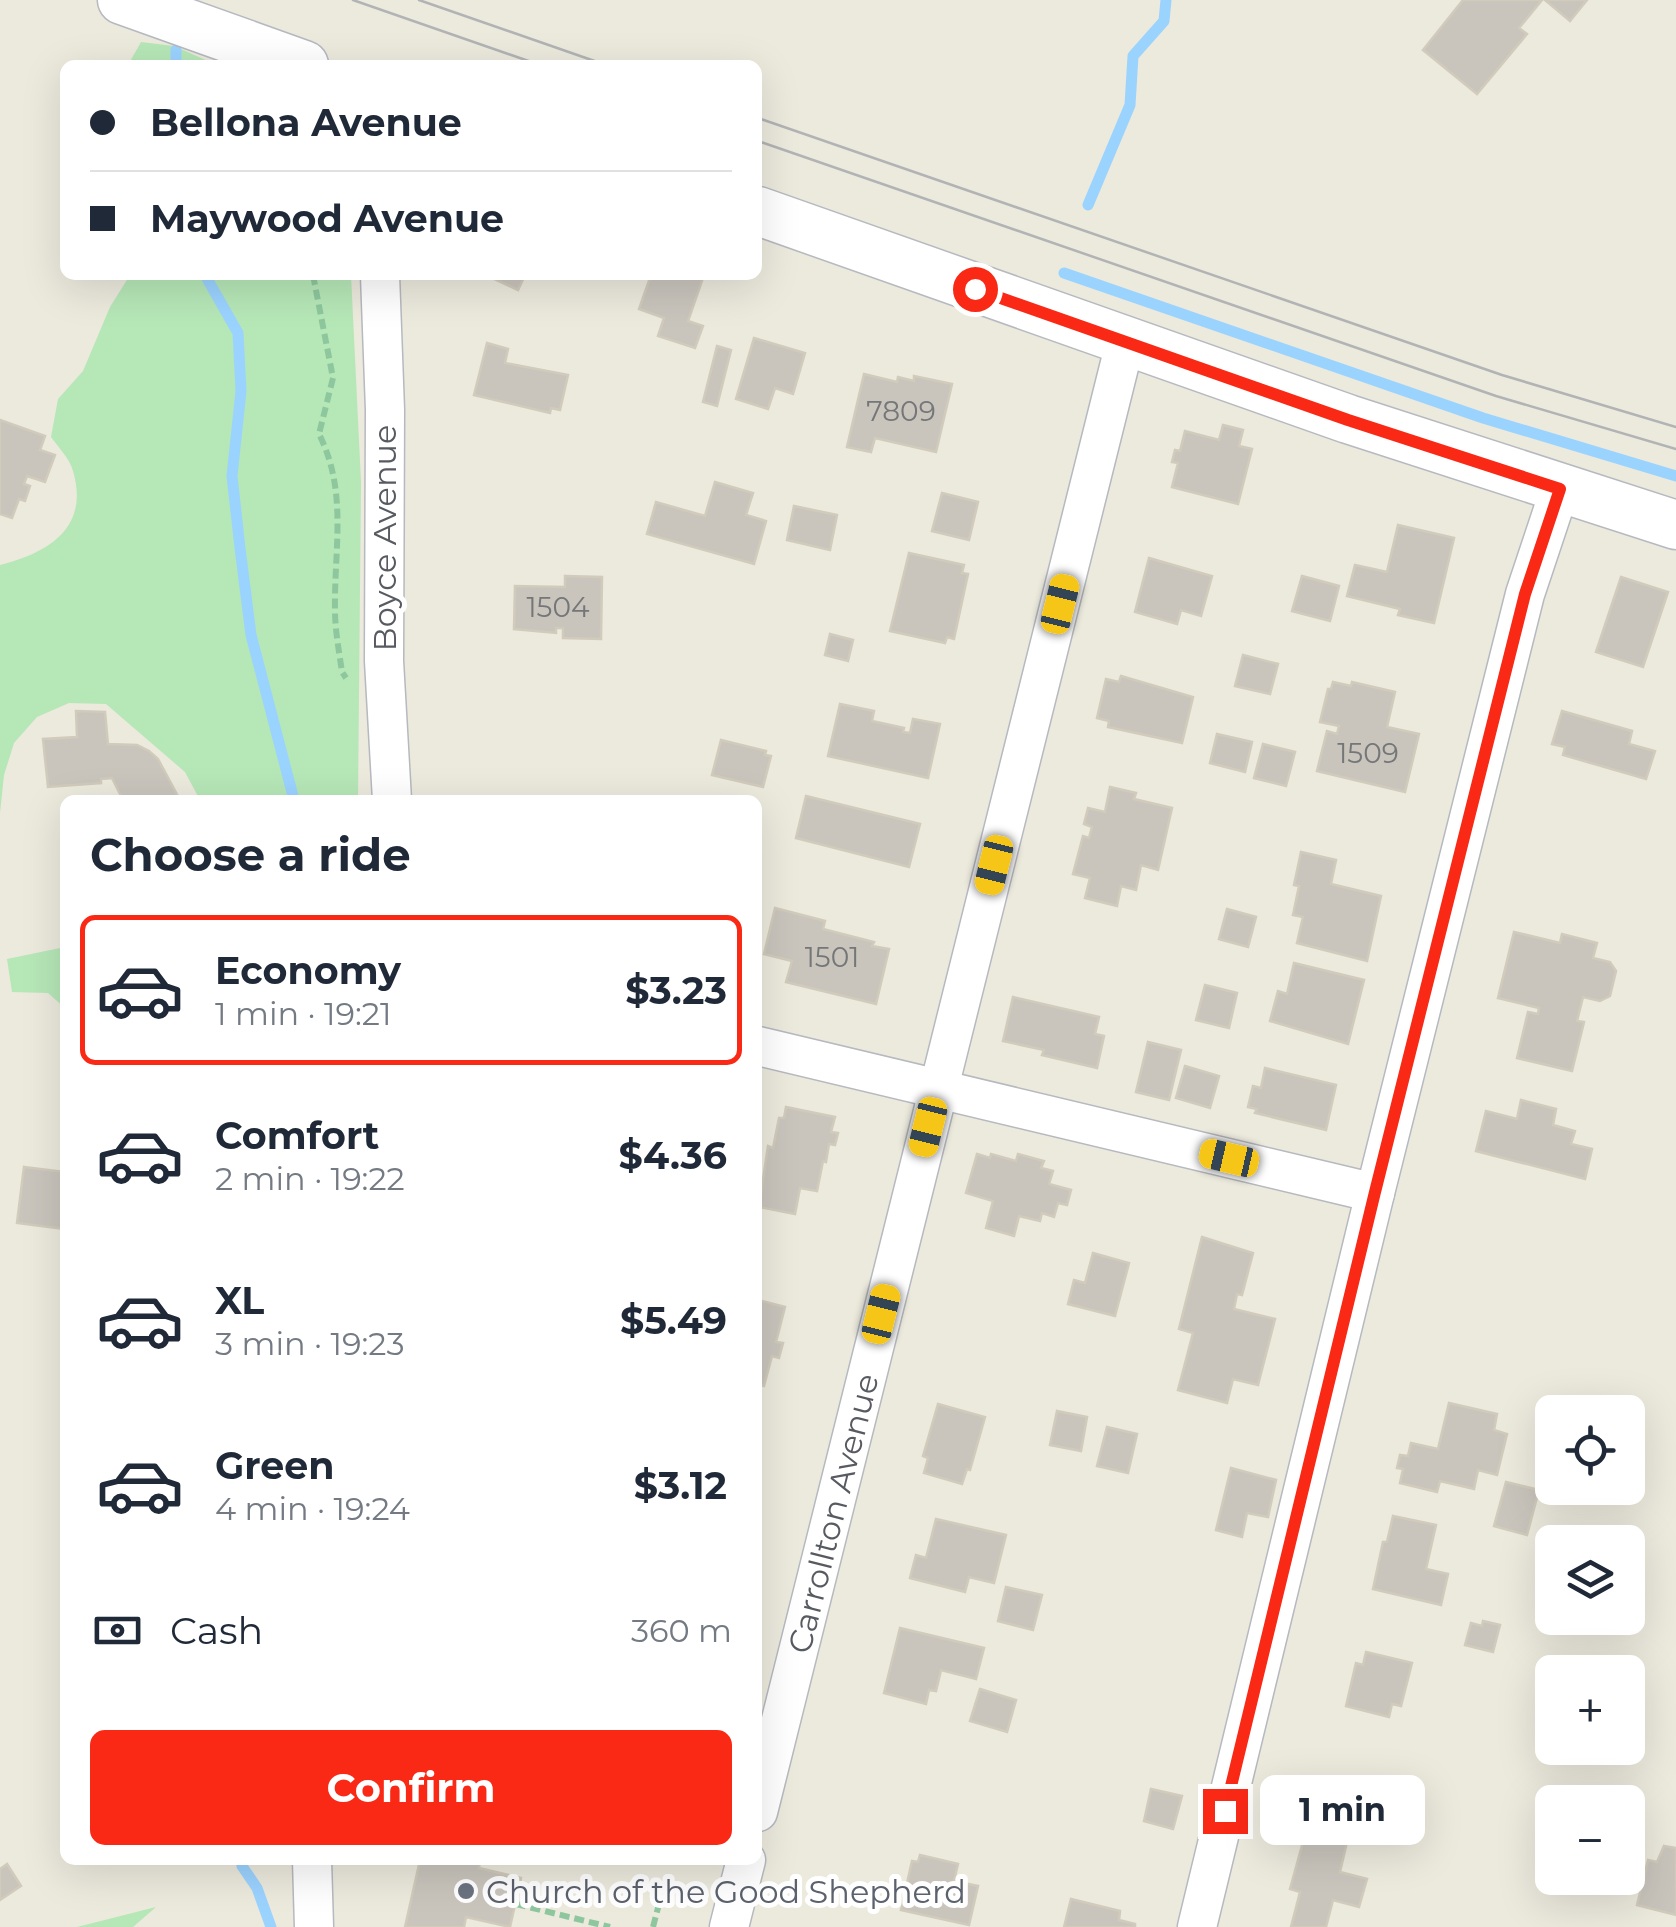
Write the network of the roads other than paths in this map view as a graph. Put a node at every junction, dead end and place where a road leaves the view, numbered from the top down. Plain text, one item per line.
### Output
1 (122, 0) edge
2 (290, 60) edge
3 (762, 213) edge
4 (380, 280) edge
5 (1125, 343) junction
6 (1560, 489) junction
7 (1676, 525) edge
8 (392, 795) edge
9 (762, 1047) edge
10 (937, 1089) junction
11 (1375, 1192) junction
12 (762, 1796) edge
13 (312, 1865) edge
14 (745, 1865) edge
15 (314, 1927) edge
16 (729, 1927) edge
17 (1197, 1927) edge

1 - 2 street
3 - 5 street
4 - 8 street, Boyce Avenue
5 - 6 street
5 - 10 street, Carrollton Avenue
6 - 7 street
6 - 11 street
9 - 10 street
10 - 11 street
10 - 12 street, Carrollton Avenue
11 - 17 street
13 - 15 street
14 - 16 street

